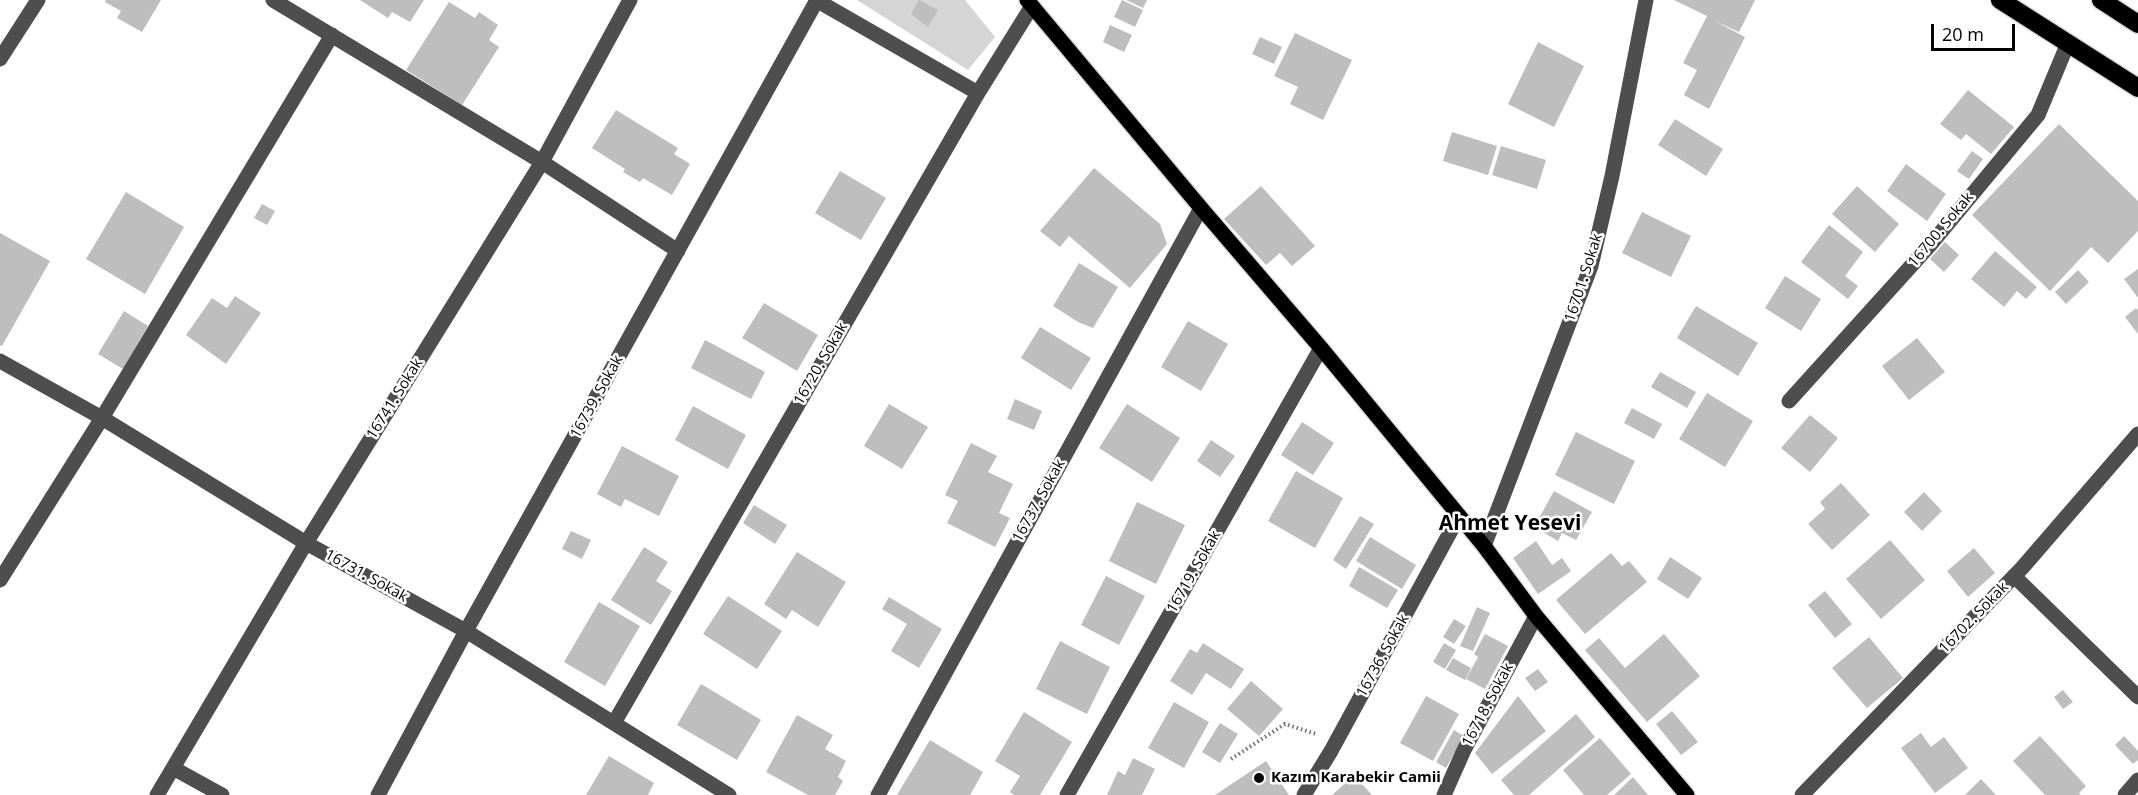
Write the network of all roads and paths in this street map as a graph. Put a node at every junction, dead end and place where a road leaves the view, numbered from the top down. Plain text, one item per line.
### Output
1 (38, 0) edge
2 (273, 0) edge
3 (630, 0) edge
4 (817, 0) edge
5 (1646, 0) edge
6 (2000, 0) edge
7 (2101, 0) edge
8 (1030, 3) edge
9 (2138, 24) edge
10 (332, 35) junction
11 (2068, 43) junction
12 (0, 59) edge
13 (2138, 88) edge
14 (978, 93) junction
15 (542, 162) junction
16 (1200, 208) junction
17 (678, 250) junction
18 (1321, 348) junction
19 (0, 361) edge
20 (1789, 401) dead end
21 (102, 418) junction
22 (2138, 435) edge
23 (1459, 516) junction
24 (306, 543) junction
25 (1484, 546) junction
26 (2014, 576) junction
27 (0, 580) edge
28 (1536, 616) junction
29 (466, 631) junction
30 (2138, 696) edge
31 (614, 723) junction
32 (1337, 740) junction
33 (1231, 759) dead end
34 (173, 768) junction
35 (2138, 780) edge
36 (381, 794) edge
37 (157, 795) edge
38 (222, 795) edge
39 (729, 795) edge
40 (878, 795) edge
41 (1067, 795) edge
42 (1304, 795) edge
43 (1444, 795) edge
44 (1687, 795) edge
45 (1802, 795) edge
46 (2125, 795) edge

1 - 12 street
2 - 10 street
3 - 15 street, 16741. Sokak
4 - 14 street
4 - 17 street, 16739. Sokak
5 - 25 street, 16701. Sokak
6 - 11 highway
7 - 9 highway
8 - 14 street, 16720. Sokak
8 - 16 main road
10 - 15 street
10 - 21 street
11 - 13 highway
11 - 20 street, 16700. Sokak
14 - 31 street, 16720. Sokak
15 - 17 street
15 - 24 street, 16741. Sokak
16 - 18 main road
16 - 40 street, 16737. Sokak
17 - 29 street, 16739. Sokak
18 - 23 main road
18 - 41 street, 16719. Sokak
19 - 21 street, 16731. Sokak
21 - 24 street, 16731. Sokak
21 - 27 street
22 - 26 street, 16702. Sokak
23 - 25 main road
23 - 32 street, 16736. Sokak
24 - 29 street, 16731. Sokak
24 - 34 street, 16741. Sokak
25 - 28 main road
26 - 30 street
26 - 45 street, 16702. Sokak
28 - 43 street, 16718. Sokak
28 - 44 main road
29 - 31 street, 16731. Sokak
29 - 36 street, 16739. Sokak
31 - 39 street, 16731. Sokak
32 - 33 path
32 - 42 street, 16736. Sokak
34 - 37 street, 16741. Sokak
34 - 38 street
35 - 46 street

